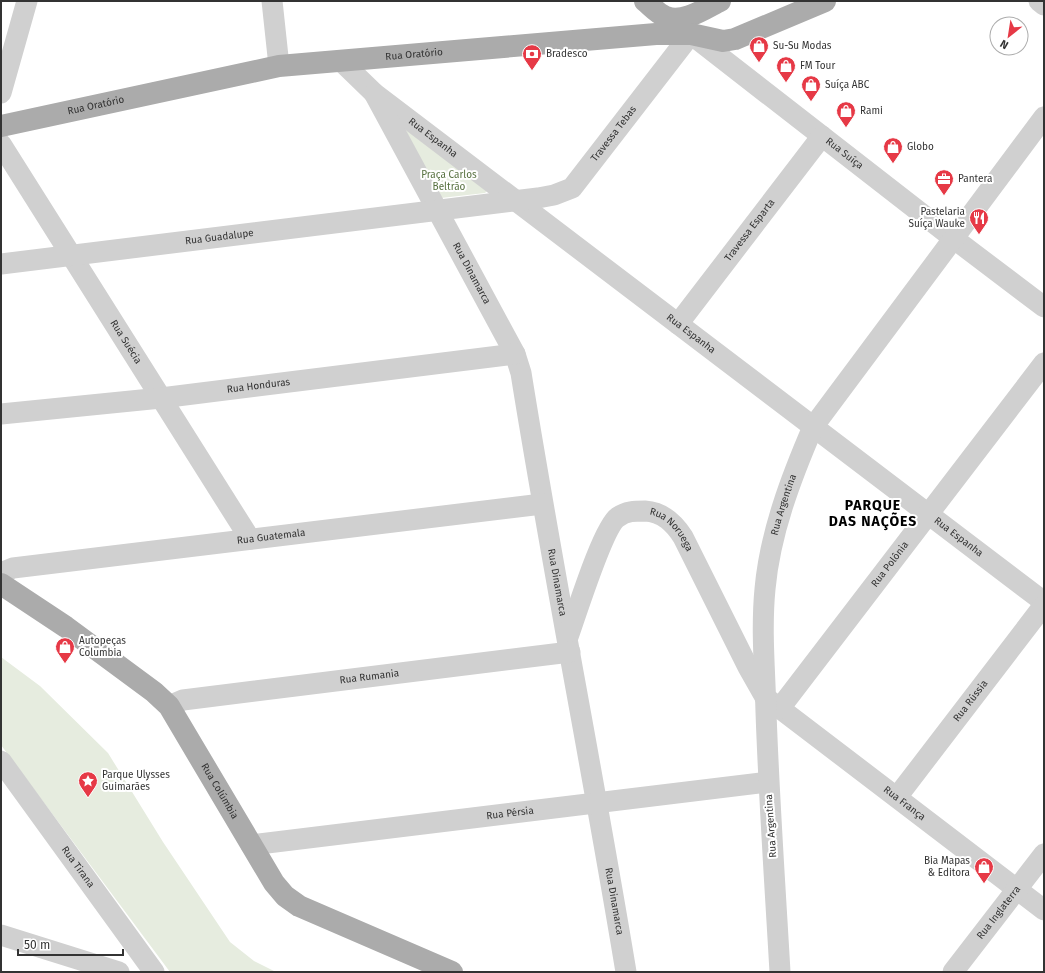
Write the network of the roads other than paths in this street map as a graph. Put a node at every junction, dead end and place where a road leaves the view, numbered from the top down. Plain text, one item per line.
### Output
1 (27, 1) edge
2 (272, 1) edge
3 (645, 1) edge
4 (720, 1) edge
5 (826, 1) edge
6 (1039, 1) edge
7 (1044, 5) edge
8 (666, 17) junction
9 (691, 34) junction
10 (341, 61) junction
11 (280, 66) junction
12 (1, 93) edge
13 (374, 93) junction
14 (1044, 117) edge
15 (413, 123) junction
16 (1, 126) edge
17 (395, 132) junction
18 (822, 136) junction
19 (1, 144) edge
20 (572, 188) junction
21 (516, 200) junction
22 (437, 210) junction
23 (551, 228) junction
24 (953, 238) junction
25 (71, 255) junction
26 (1, 264) edge
27 (1044, 307) edge
28 (678, 324) junction
29 (515, 354) junction
30 (1044, 363) edge
31 (161, 398) junction
32 (1, 414) edge
33 (813, 427) junction
34 (542, 504) junction
35 (929, 515) junction
36 (250, 539) junction
37 (3, 587) edge
38 (1044, 602) edge
39 (1044, 605) edge
40 (569, 645) junction
41 (773, 702) junction
42 (169, 706) junction
43 (1, 761) edge
44 (768, 782) junction
45 (897, 797) junction
46 (598, 802) junction
47 (251, 845) junction
48 (1044, 854) edge
49 (1017, 889) junction
50 (1044, 910) edge
51 (1, 935) edge
52 (119, 972) edge
53 (154, 972) edge
54 (452, 972) edge
55 (626, 972) edge
56 (780, 972) edge
57 (953, 972) edge

1 - 12 street
2 - 11 street
3 - 8 main road, Rua Suíça
4 - 8 main road
5 - 9 main road, Rua Oratório
6 - 7 street
8 - 9 street, Rua Suíça
9 - 10 main road, Rua Oratório
9 - 18 street, Rua Suíça
9 - 20 street, Travessa Tebas
10 - 11 main road, Rua Oratório
10 - 13 street, Rua Espanha
11 - 16 main road, Rua Oratório
13 - 15 street, Rua Espanha
13 - 17 street
14 - 24 street, Rua Argentina
15 - 17 street
15 - 21 street, Rua Espanha
17 - 22 street
18 - 24 street, Rua Suíça
18 - 28 street, Travessa Esparta
19 - 25 street, Rua Suécia
20 - 21 street
20 - 23 street, Travessa Tebas
21 - 22 street
21 - 23 street, Rua Espanha
22 - 25 street, Rua Guadalupe
22 - 29 street, Rua Dinamarca
23 - 28 street, Rua Espanha
24 - 27 street, Rua Suíça
24 - 33 street, Rua Argentina
25 - 26 street, Rua Guadalupe
25 - 31 street, Rua Suécia
28 - 33 street, Rua Espanha
29 - 31 street, Rua Honduras
29 - 34 street, Rua Dinamarca
30 - 35 street, Rua Polônia
31 - 32 street, Rua Honduras
31 - 36 street, Rua Suécia
33 - 35 street, Rua Espanha
33 - 41 street, Rua Argentina
34 - 36 street, Rua Guatemala
34 - 40 street, Rua Dinamarca
35 - 38 street, Rua Espanha
35 - 41 street, Rua Polônia
36 - 37 street, Rua Guatemala
37 - 42 main road, Rua Colúmbia
39 - 45 street, Rua Rússia
40 - 41 street, Rua Noruega
40 - 42 street, Rua Rumania
40 - 46 street, Rua Dinamarca
41 - 44 street, Rua Argentina
41 - 45 street, Rua França
42 - 47 main road, Rua Colúmbia
43 - 53 street, Rua Tirana
44 - 46 street, Rua Pérsia
44 - 56 street, Rua Argentina
45 - 49 street, Rua França
46 - 47 street, Rua Pérsia
46 - 55 street, Rua Dinamarca
47 - 54 main road, Rua Colúmbia
48 - 49 street, Rua Inglaterra
49 - 50 street, Rua França
49 - 57 street, Rua Inglaterra
51 - 52 street

